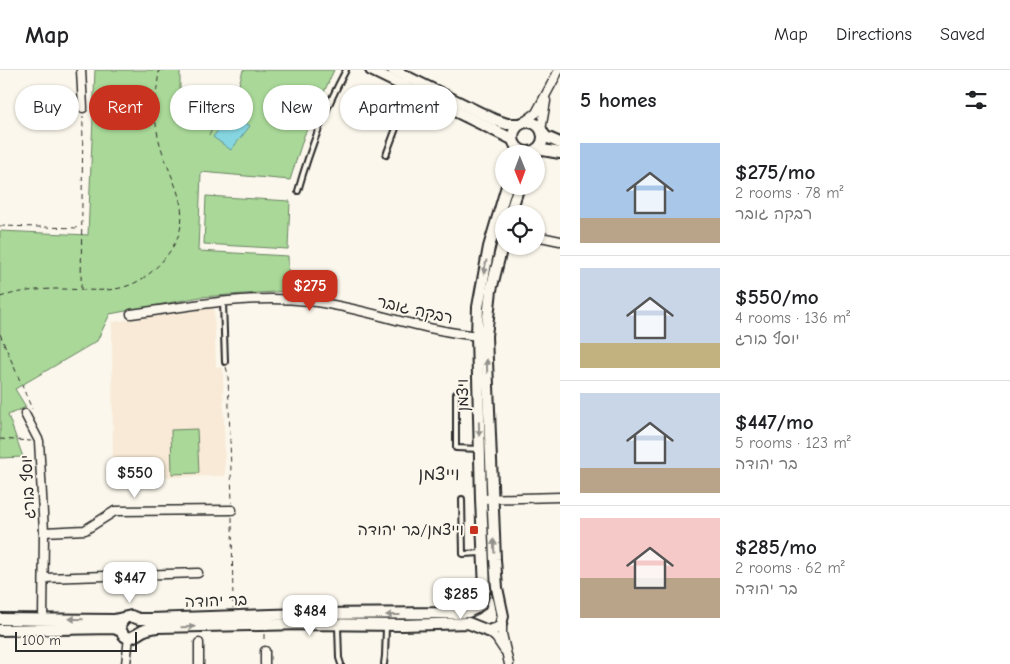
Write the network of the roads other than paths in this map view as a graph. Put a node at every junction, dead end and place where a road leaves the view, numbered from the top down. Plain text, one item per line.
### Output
1 (81, 70) edge
2 (346, 70) edge
3 (371, 70) edge
4 (393, 70) edge
5 (559, 70) edge
6 (412, 85) joint
7 (548, 92) junction
8 (457, 104) edge
9 (83, 108) road end
10 (457, 112) edge
11 (522, 123) junction
12 (395, 130) edge
13 (541, 131) junction
14 (560, 142) edge
15 (512, 145) edge
16 (514, 145) edge
17 (539, 145) edge
18 (545, 151) edge
19 (560, 153) edge
20 (386, 154) dead end
21 (298, 191) dead end
22 (504, 195) edge
23 (545, 238) edge
24 (560, 241) edge
25 (500, 255) edge
26 (223, 302) junction
27 (131, 314) dead end
28 (481, 336) junction
29 (225, 362) road end
30 (456, 394) dead end
31 (25, 414) road end
32 (480, 449) junction
33 (560, 497) edge
34 (492, 498) junction
35 (462, 499) dead end
36 (481, 499) junction
37 (232, 510) road end
38 (44, 532) junction
39 (484, 553) junction
40 (198, 573) dead end
41 (44, 578) junction
42 (478, 606) junction
43 (340, 614) junction
44 (502, 614) junction
45 (137, 618) junction
46 (42, 619) junction
47 (124, 619) junction
48 (0, 620) edge
49 (338, 625) junction
50 (386, 625) junction
51 (483, 629) junction
52 (0, 630) edge
53 (141, 632) junction
54 (125, 634) junction
55 (199, 643) dead end
56 (265, 651) road end
57 (508, 660) edge
58 (126, 664) edge
59 (199, 664) edge
60 (264, 664) edge
61 (341, 664) edge
62 (384, 664) edge

1 - 9 street
2 - 21 lane
3 - 6 street
4 - 6 street
5 - 7 street
7 - 11 street
7 - 13 street
8 - 11 street
10 - 15 street
11 - 13 street
11 - 16 street
12 - 20 lane
13 - 14 street
13 - 17 street
18 - 19 street
22 -> 28 street, ויצמן
23 - 24 street
25 - 28 street, ויצמן
26 - 27 street, רבקה גובר
26 - 28 street, רבקה גובר
26 - 29 lane
28 -> 32 street, ויצמן
34 -> 28 street, ויצמן
30 - 32 lane
31 - 38 street, יוסף בורג
32 - 36 street, ויצמן
33 - 34 street
34 - 36 street
44 -> 34 street, ויצמן
35 - 39 lane
36 - 39 street, ויצמן
37 - 38 street, יוסף בורג
38 - 41 street, יוסף בורג
39 - 42 street, ויצמן
40 - 41 street
41 - 46 street, יוסף בורג
42 -> 43 street, בר יהודה
42 - 44 street
42 - 51 street
43 - 45 street, בר יהודה
43 - 49 lane
44 - 51 street
44 - 57 street, ויצמן
45 - 47 street
45 - 53 street
47 -> 46 street
46 - 48 street
47 - 54 street
49 - 50 street, בר יהודה
53 -> 49 street, בר יהודה
49 - 61 lane
50 - 51 street, בר יהודה
50 - 62 lane
51 - 57 street, ויצמן
52 - 54 street
53 - 54 street
54 - 58 street
55 - 59 street
56 - 60 street

